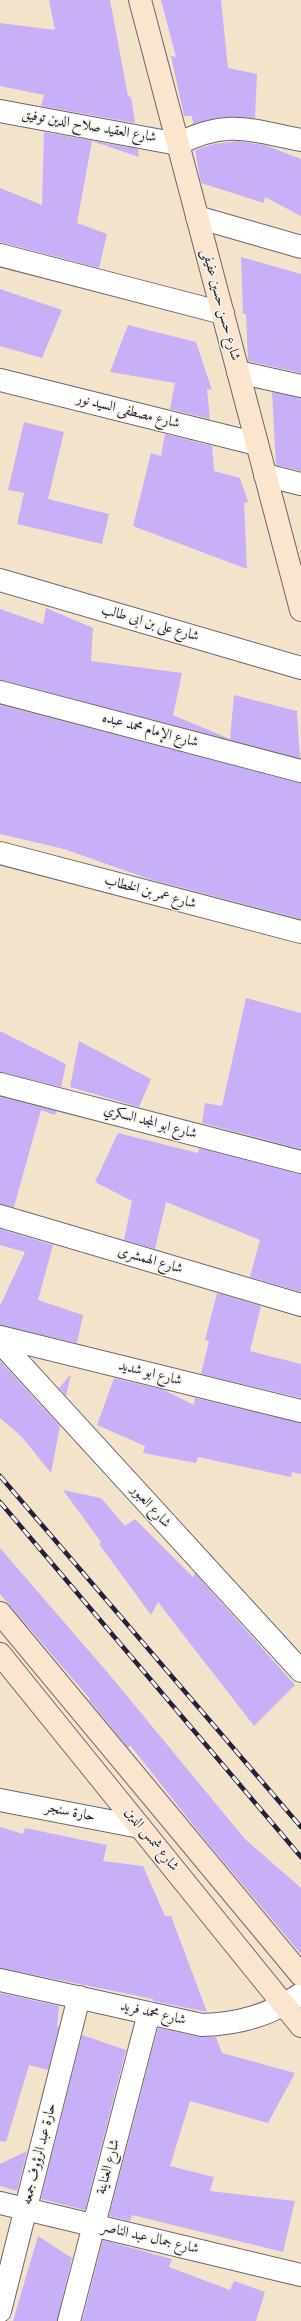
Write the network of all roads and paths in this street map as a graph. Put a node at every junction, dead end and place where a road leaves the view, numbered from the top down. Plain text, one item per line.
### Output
1 (140, 0) edge
2 (0, 111) edge
3 (301, 140) edge
4 (178, 144) junction
5 (197, 217) junction
6 (301, 247) edge
7 (0, 255) edge
8 (223, 313) junction
9 (238, 372) junction
10 (0, 380) edge
11 (301, 386) edge
12 (257, 444) junction
13 (265, 475) junction
14 (301, 484) edge
15 (297, 579) edge
16 (0, 580) edge
17 (301, 610) edge
18 (301, 668) edge
19 (0, 692) edge
20 (301, 771) edge
21 (0, 853) edge
22 (301, 932) edge
23 (0, 1084) edge
24 (301, 1162) edge
25 (0, 1216) edge
26 (301, 1305) edge
27 (0, 1337) edge
28 (0, 1342) edge
29 (301, 1411) edge
30 (0, 1613) edge
31 (0, 1654) edge
32 (301, 1671) edge
33 (10, 1675) edge
34 (0, 1800) edge
35 (140, 1827) junction
36 (301, 1975) edge
37 (0, 1980) edge
38 (79, 1997) junction
39 (293, 2000) edge
40 (149, 2013) junction
41 (301, 2026) edge
42 (0, 2203) edge
43 (26, 2209) junction
44 (94, 2226) junction
45 (301, 2275) edge
46 (0, 2311) edge
47 (69, 2321) edge

1 - 4 street, شارع حسن حسين عفيفى
2 - 4 street, شارع العقيد صلاح الدين توفيق
3 - 4 street
4 - 5 street, شارع حسن حسين عفيفى
5 - 6 street
5 - 8 street, شارع حسن حسين عفيفى
7 - 8 street
8 - 9 street, شارع حسن حسين عفيفى
9 - 11 street
9 - 12 street, شارع حسن حسين عفيفى
10 - 12 street, شارع مصطفى السيد نور
12 - 13 street, شارع حسن حسين عفيفى
13 - 14 street
13 - 15 street, شارع حسن حسين عفيفى
15 - 17 street, شارع حسن حسين عفيفى
16 - 18 street, شارع على بن ابى طالب
19 - 20 street, شارع الإمام محمد عبده
21 - 22 street, شارع عمر بن الخطاب
23 - 24 street, شارع ابو المجد السكري
25 - 26 street, شارع الهمشرى
27 - 29 street, شارع ابو شديد
28 - 32 street, شارع العبور
30 - 36 street, شارع شمس الدين
31 - 33 street, شارع شمس الدين
33 - 35 street, شارع شمس الدين
34 - 35 street, حارة سنجر
35 - 39 street, شارع شمس الدين
37 - 38 street, شارع محمد فريد
38 - 40 street, شارع محمد فريد
38 - 43 street, حارة عبد الرؤوف جمعه
39 - 40 street, شارع محمد فريد
39 - 41 street, شارع شمس الدين
40 - 44 street, شارع العناينة
42 - 43 street, شارع جمال عبد الناصر
43 - 44 street, شارع جمال عبد الناصر
43 - 46 street, حارة عبد الرؤوف جمعه
44 - 45 street, شارع جمال عبد الناصر
44 - 47 street, شارع العناينة

